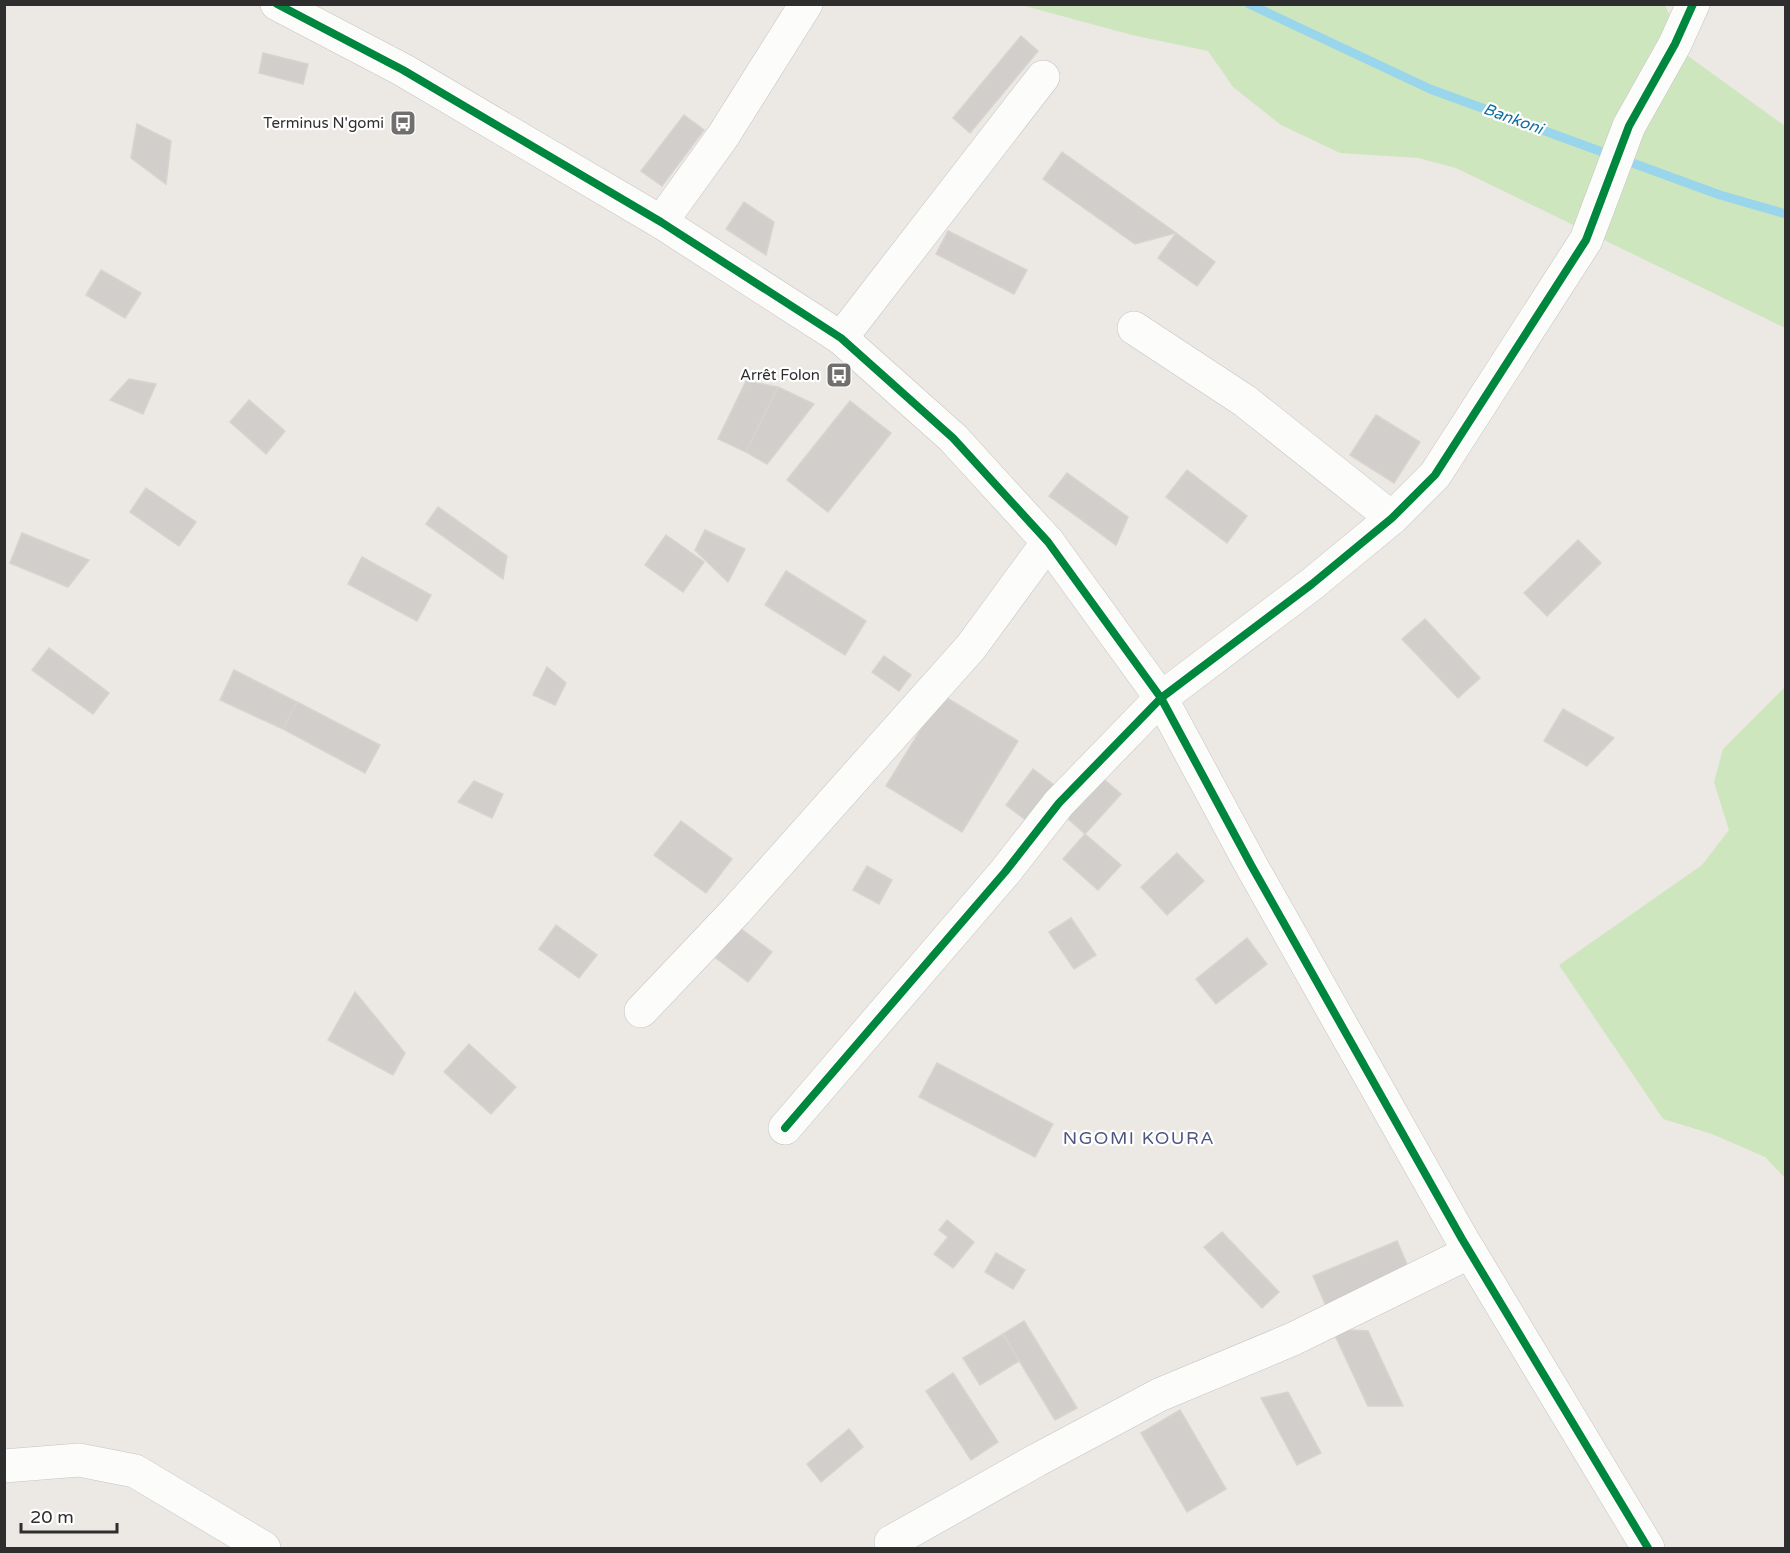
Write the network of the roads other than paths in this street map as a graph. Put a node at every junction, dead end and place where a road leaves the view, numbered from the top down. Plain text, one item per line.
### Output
1 (277, 4) edge
2 (806, 4) edge
3 (1692, 4) edge
4 (1043, 77) dead end
5 (661, 222) junction
6 (1134, 328) dead end
7 (841, 338) junction
8 (1392, 518) junction
9 (1048, 542) junction
10 (1161, 698) junction
11 (641, 1011) dead end
12 (785, 1128) dead end
13 (1470, 1252) junction
14 (4, 1466) edge
15 (891, 1542) dead end
16 (264, 1548) edge
17 (1648, 1548) edge

1 - 5 street
2 - 5 street
3 - 8 street
4 - 7 street
5 - 7 street
6 - 8 street
7 - 9 street
8 - 10 street
9 - 10 street
9 - 11 street
10 - 12 street
10 - 13 street
13 - 15 street
13 - 17 street
14 - 16 street

